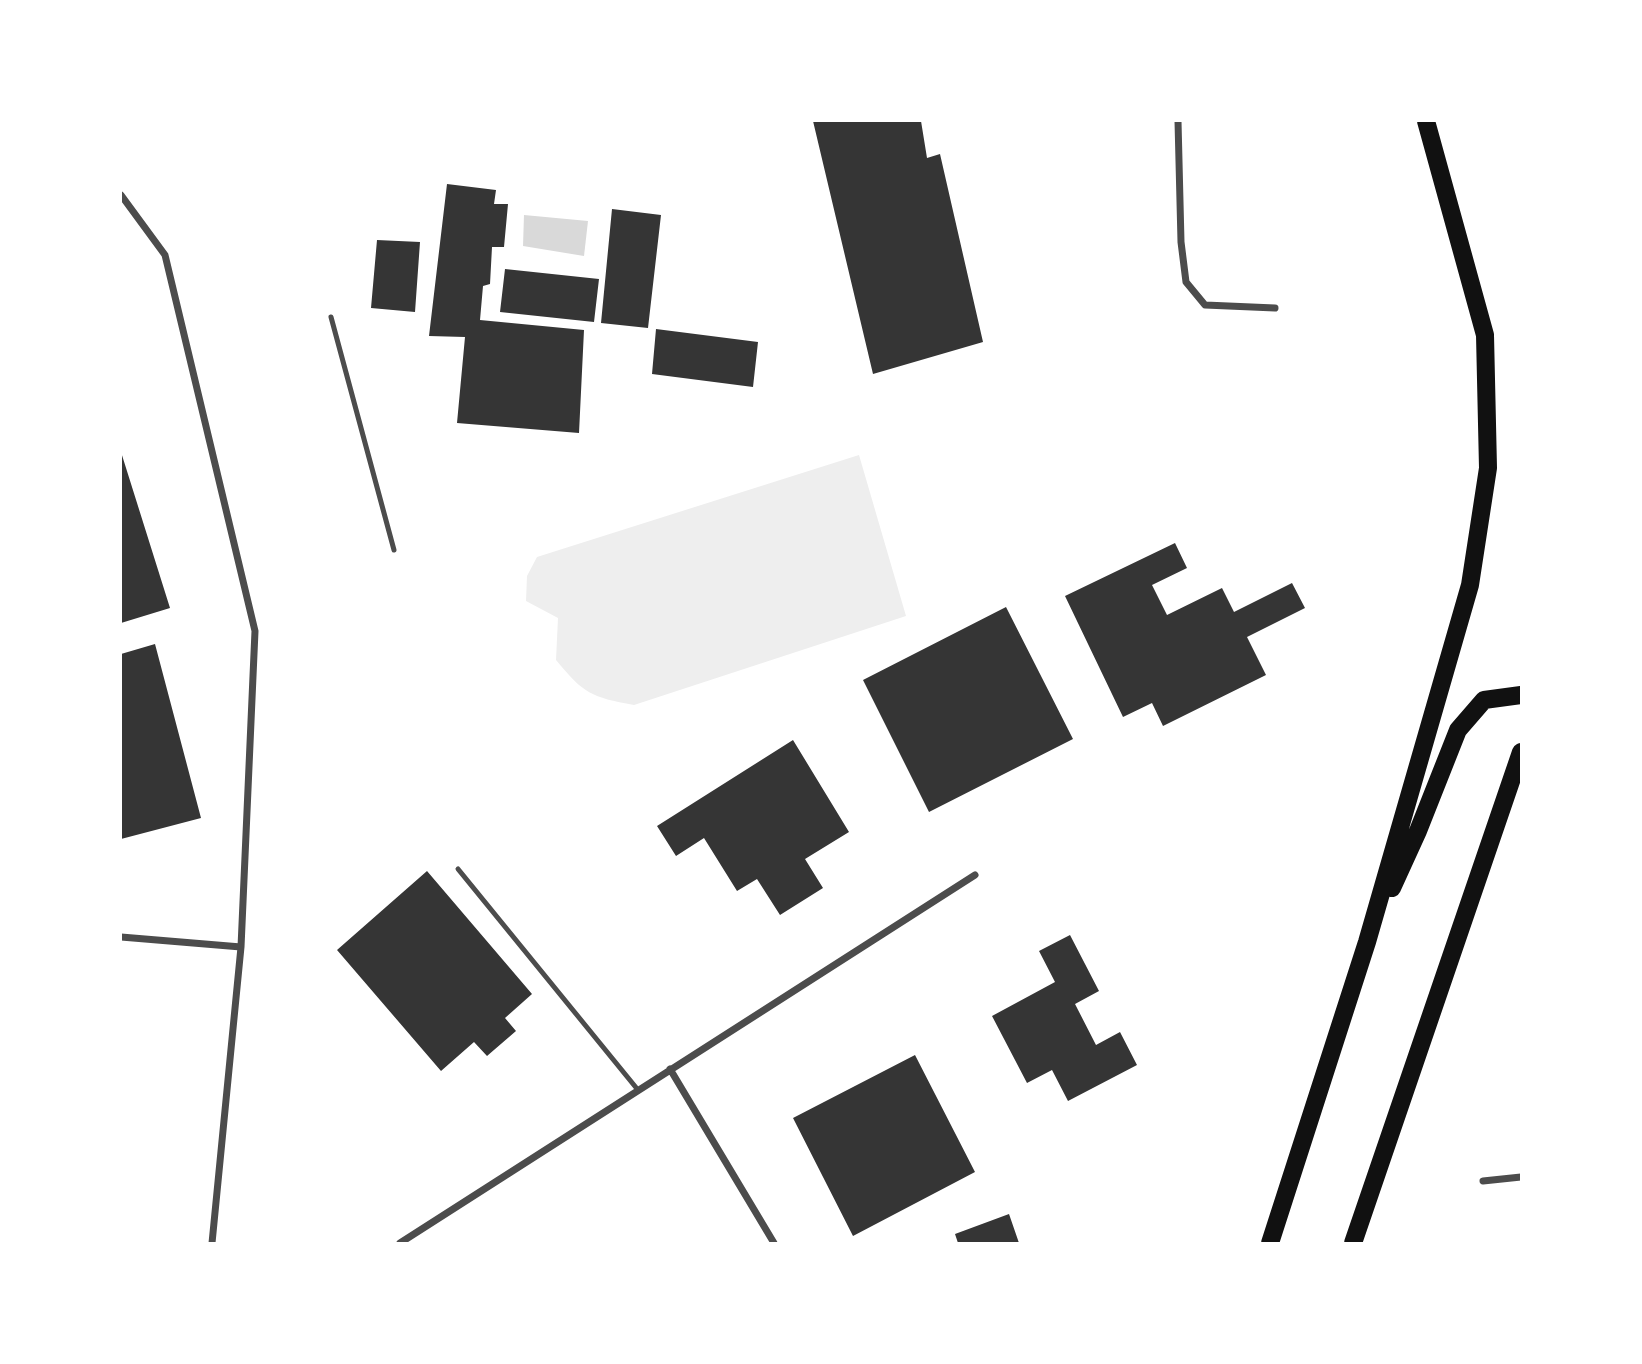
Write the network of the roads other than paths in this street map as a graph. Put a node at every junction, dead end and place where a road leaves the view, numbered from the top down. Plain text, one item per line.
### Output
1 (1178, 121) edge
2 (1426, 121) edge
3 (121, 195) edge
4 (1275, 308) dead end
5 (331, 317) dead end
6 (394, 550) dead end
7 (1521, 695) edge
8 (1521, 752) edge
9 (1515, 784) edge
10 (458, 869) dead end
11 (975, 875) dead end
12 (121, 937) edge
13 (1367, 942) junction
14 (241, 947) junction
15 (670, 1069) junction
16 (638, 1090) junction
17 (1521, 1177) edge
18 (1483, 1181) dead end
19 (212, 1243) edge
20 (400, 1243) edge
21 (774, 1243) edge
22 (1270, 1243) edge
23 (1353, 1243) edge

1 - 4 street
2 - 13 main road
3 - 14 street
5 - 6 lane
7 - 13 main road
8 - 9 main road
9 - 23 main road
10 - 16 lane
11 - 15 street
12 - 14 street
13 - 22 main road
14 - 19 street
15 - 16 street
15 - 21 street
16 - 20 street
17 - 18 street

